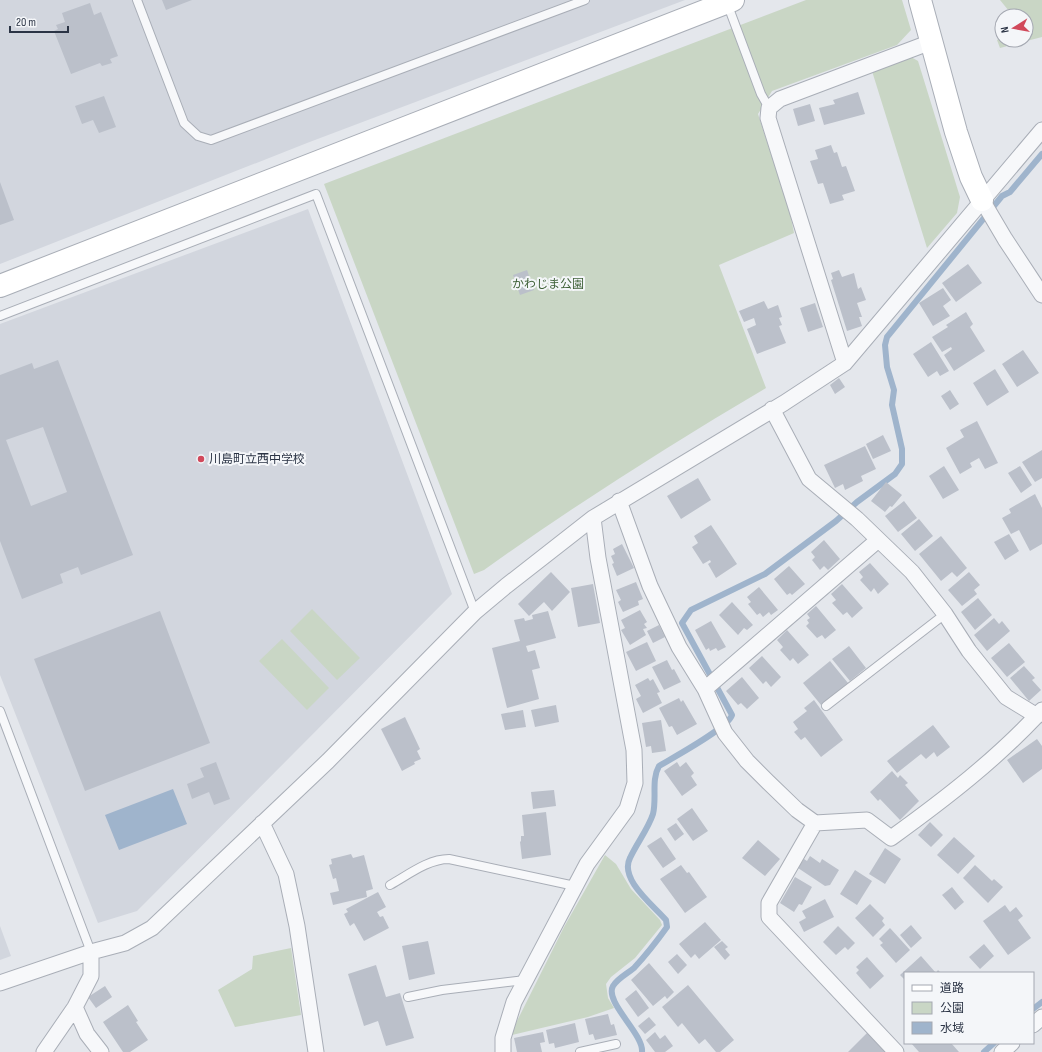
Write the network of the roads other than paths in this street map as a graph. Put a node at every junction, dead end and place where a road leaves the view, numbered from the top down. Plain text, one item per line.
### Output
1 (137, 0) edge
2 (585, 0) edge
3 (920, 0) edge
4 (730, 1) edge
5 (931, 42) junction
6 (769, 108) junction
7 (1042, 130) edge
8 (982, 200) junction
9 (0, 286) edge
10 (1042, 295) edge
11 (0, 316) edge
12 (845, 363) junction
13 (772, 409) junction
14 (619, 501) junction
15 (593, 518) junction
16 (878, 540) junction
17 (474, 612) junction
18 (945, 614) junction
19 (705, 689) junction
20 (826, 706) dead end
21 (0, 711) edge
22 (1040, 716) edge
23 (262, 823) junction
24 (815, 823) junction
25 (390, 886) dead end
26 (575, 886) junction
27 (91, 952) junction
28 (525, 980) junction
29 (0, 983) edge
30 (408, 997) dead end
31 (75, 1007) junction
32 (1042, 1017) edge
33 (1034, 1024) edge
34 (616, 1044) dead end
35 (1011, 1044) edge
36 (44, 1052) edge
37 (101, 1052) edge
38 (316, 1052) edge
39 (503, 1052) edge
40 (580, 1052) edge
41 (896, 1052) edge
42 (1002, 1052) edge

1 - 2 lane
3 - 5 street
4 - 6 lane
4 - 9 street
5 - 6 street
5 - 8 street
6 - 12 street
7 - 8 street
8 - 10 street
8 - 12 street
11 - 17 lane
12 - 13 street
13 - 14 street
13 - 16 street
14 - 15 street
14 - 19 street
15 - 17 street
15 - 26 street
16 - 18 street
16 - 19 street
17 - 23 street
18 - 20 lane
18 - 22 street
19 - 24 street
21 - 27 lane
22 - 24 street
23 - 27 street
23 - 38 street
24 - 41 street
25 - 26 lane
26 - 28 street
27 - 29 street
27 - 31 street
28 - 30 lane
28 - 39 street
31 - 36 street
31 - 37 street
32 - 33 street
34 - 40 lane
35 - 42 street

